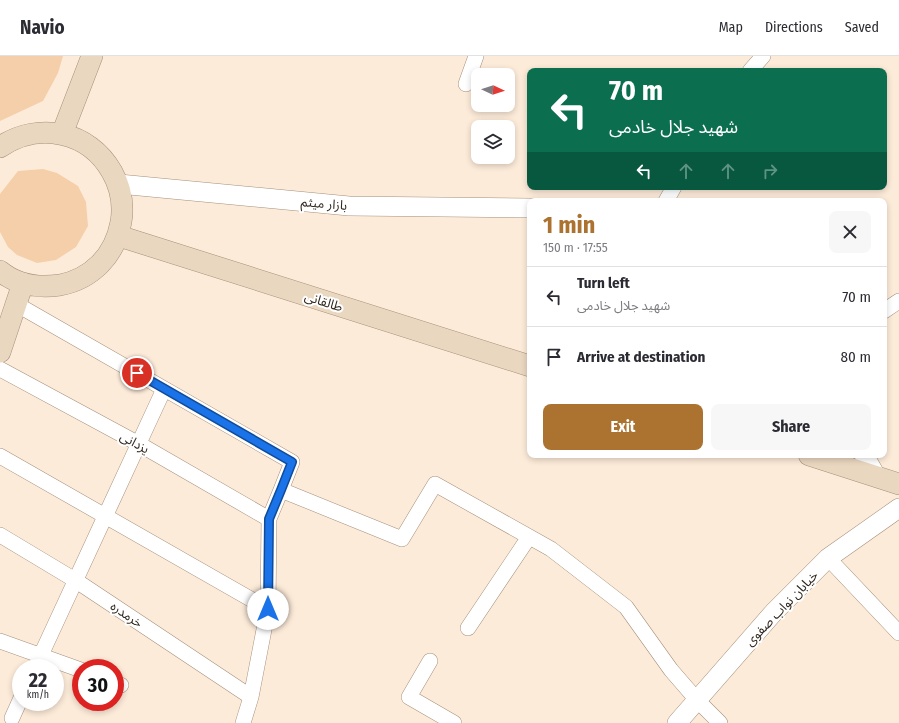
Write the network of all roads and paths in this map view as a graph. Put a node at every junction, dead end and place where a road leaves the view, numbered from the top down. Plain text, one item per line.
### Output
1 (92, 56) edge
2 (476, 56) edge
3 (763, 56) edge
4 (753, 68) edge
5 (466, 84) dead end
6 (62, 134) junction
7 (0, 147) edge
8 (119, 184) junction
9 (527, 208) edge
10 (119, 236) junction
11 (0, 271) edge
12 (23, 283) junction
13 (899, 301) edge
14 (16, 304) junction
15 (887, 309) edge
16 (0, 352) edge
17 (527, 365) edge
18 (0, 369) edge
19 (164, 389) junction
20 (139, 444) junction
21 (0, 456) edge
22 (819, 458) edge
23 (866, 458) edge
24 (876, 476) junction
25 (899, 484) edge
26 (281, 490) junction
27 (899, 508) edge
28 (105, 516) junction
29 (269, 519) junction
30 (0, 535) edge
31 (529, 537) junction
32 (828, 558) junction
33 (75, 580) junction
34 (268, 609) junction
35 (468, 628) dead end
36 (899, 633) edge
37 (0, 641) edge
38 (33, 659) edge
39 (39, 659) edge
40 (430, 661) dead end
41 (251, 697) junction
42 (697, 700) junction
43 (15, 711) edge
44 (12, 718) dead end
45 (243, 723) edge
46 (454, 723) edge
47 (677, 723) edge
48 (720, 723) edge

1 - 6 main road
2 - 5 street
3 - 4 street
6 - 7 main road
6 - 8 main road
8 - 9 street, بازار میثم
8 - 10 main road
10 - 12 main road
10 - 17 main road, طالقانی
11 - 12 main road
12 - 14 main road
13 - 15 street
14 - 16 main road
14 - 19 street
18 - 20 street, یزدانی
19 - 20 street
19 - 26 street
20 - 28 street
20 - 29 street, یزدانی
21 - 28 street
22 - 24 main road
23 - 24 street
24 - 25 main road
26 - 29 street
26 - 31 street
27 - 32 street, خیابان نواب صفوی
28 - 33 street
28 - 34 street
29 - 34 street
30 - 33 street, خرمدره
31 - 35 street
31 - 42 street
32 - 36 street
32 - 42 street, خیابان نواب صفوی
33 - 39 street
33 - 41 street, خرمدره
34 - 41 street
37 - 38 street
40 - 46 street
41 - 45 street
42 - 47 street, خیابان نواب صفوی
42 - 48 street
43 - 44 street

